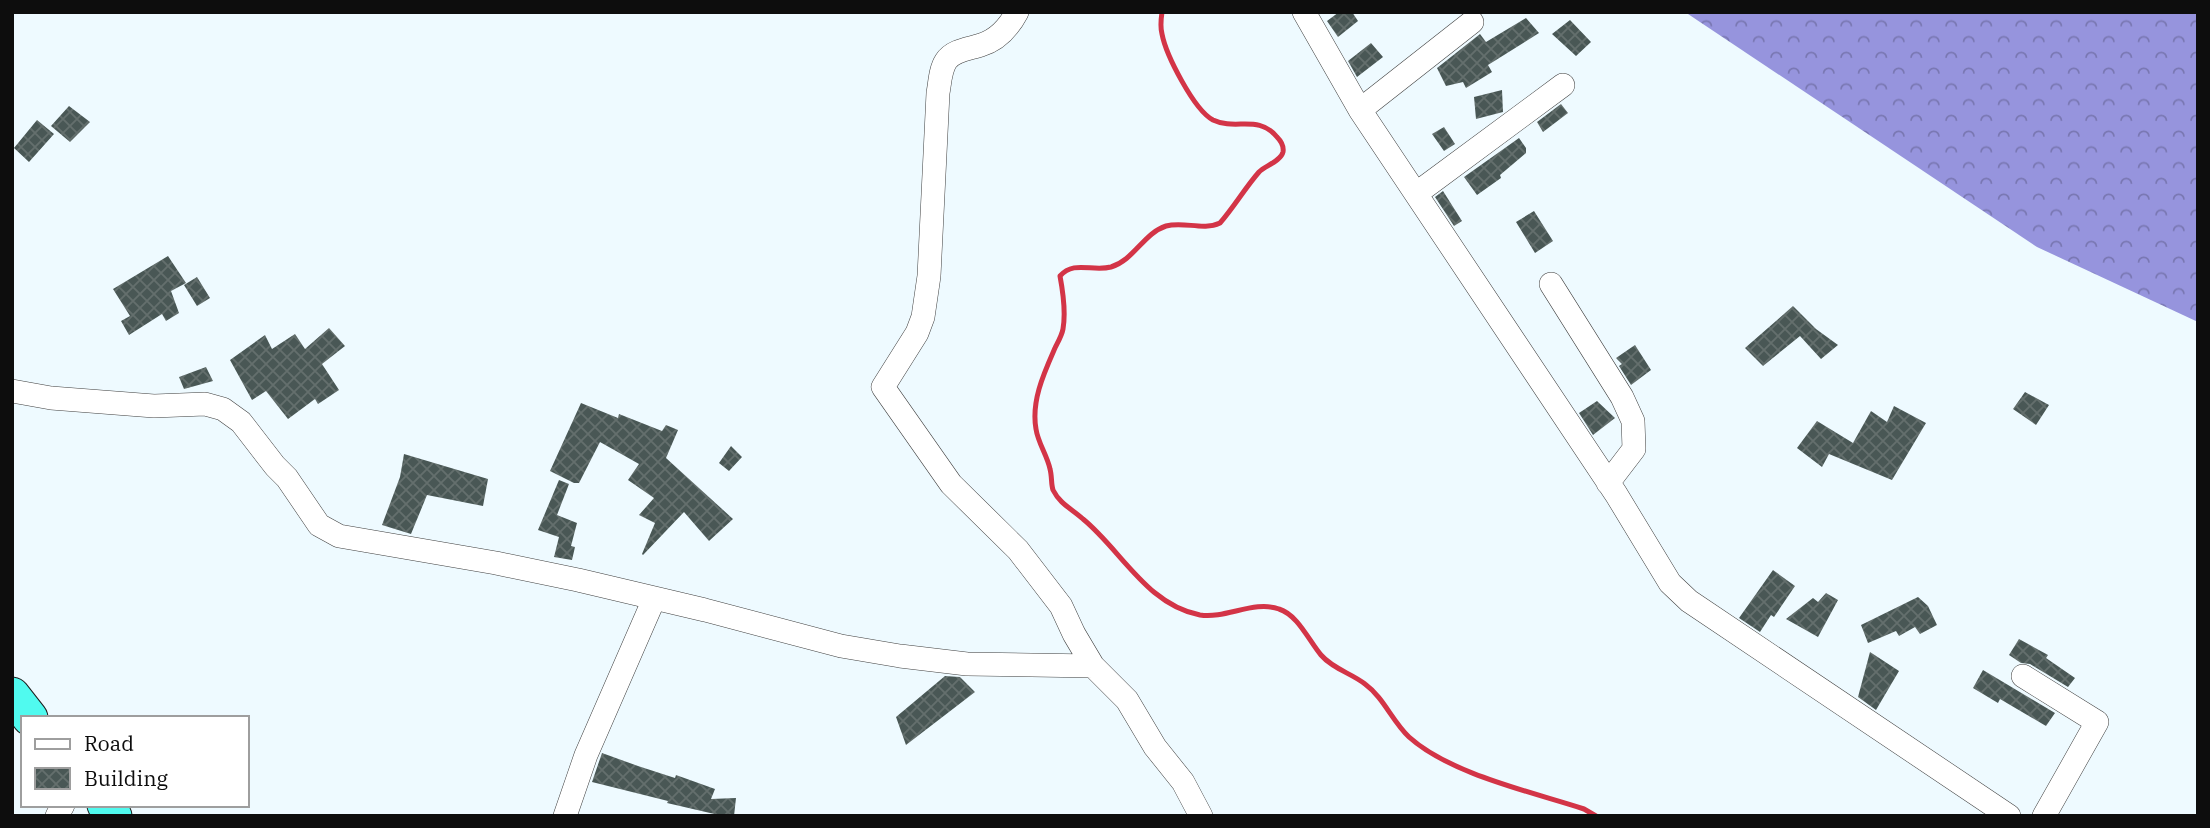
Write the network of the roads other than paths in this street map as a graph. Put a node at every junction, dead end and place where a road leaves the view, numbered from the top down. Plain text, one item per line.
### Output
1 (1017, 12) edge
2 (1304, 12) edge
3 (1472, 22) dead end
4 (1563, 85) dead end
5 (1360, 110) junction
6 (1417, 193) junction
7 (1551, 284) dead end
8 (12, 391) edge
9 (1608, 483) junction
10 (654, 599) junction
11 (1093, 666) junction
12 (2023, 677) dead end
13 (12, 695) edge
14 (28, 716) edge
15 (565, 816) edge
16 (1201, 816) edge
17 (2009, 816) edge
18 (2044, 816) edge

1 - 11 street
2 - 5 street
3 - 5 street
4 - 6 street
5 - 6 street
6 - 9 street
7 - 9 street
8 - 10 street
9 - 17 street
10 - 11 street
10 - 15 street
11 - 16 street
12 - 18 street
13 - 14 highway

